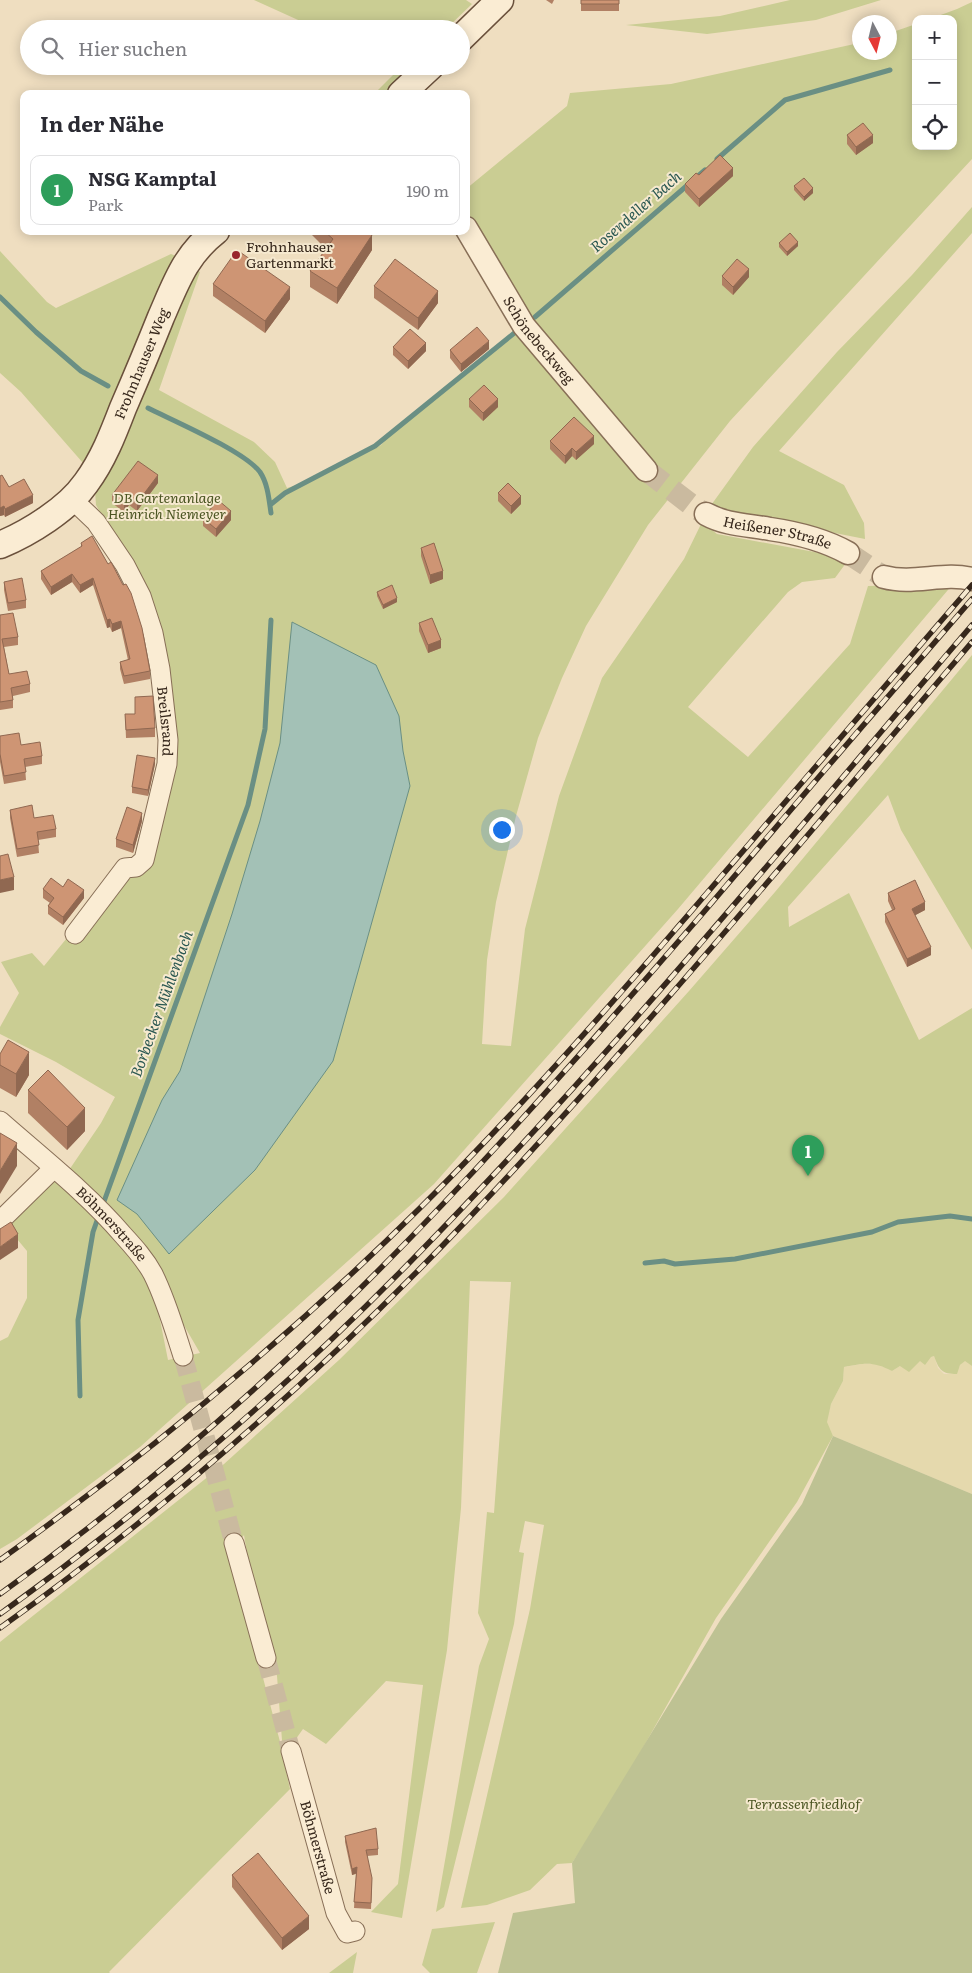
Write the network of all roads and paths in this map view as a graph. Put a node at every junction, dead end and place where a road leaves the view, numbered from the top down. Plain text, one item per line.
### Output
1 (500, 0) edge
2 (470, 29) edge
3 (421, 75) edge
4 (405, 90) edge
5 (211, 235) edge
6 (470, 235) edge
7 (646, 470) tunnel mouth
8 (72, 499) junction
9 (706, 514) tunnel mouth
10 (0, 545) edge
11 (848, 552) tunnel mouth
12 (884, 577) tunnel mouth
13 (972, 579) edge
14 (75, 934) dead end
15 (0, 1122) edge
16 (54, 1168) junction
17 (0, 1221) edge
18 (183, 1356) tunnel mouth
19 (234, 1543) tunnel mouth
20 (266, 1658) tunnel mouth
21 (291, 1751) tunnel mouth
22 (355, 1931) dead end

1 - 2 main road
3 - 4 main road
5 - 8 main road, Frohnhauser Weg
6 - 7 street, Schönebeckweg
8 - 10 main road, Frohnhauser Weg
8 - 14 street, Breilsrand
9 - 11 street, Heißener Straße
12 - 13 street
15 - 16 street, Böhmerstraße
16 - 17 street
16 - 18 street, Böhmerstraße
19 - 20 street
21 - 22 street, Böhmerstraße

